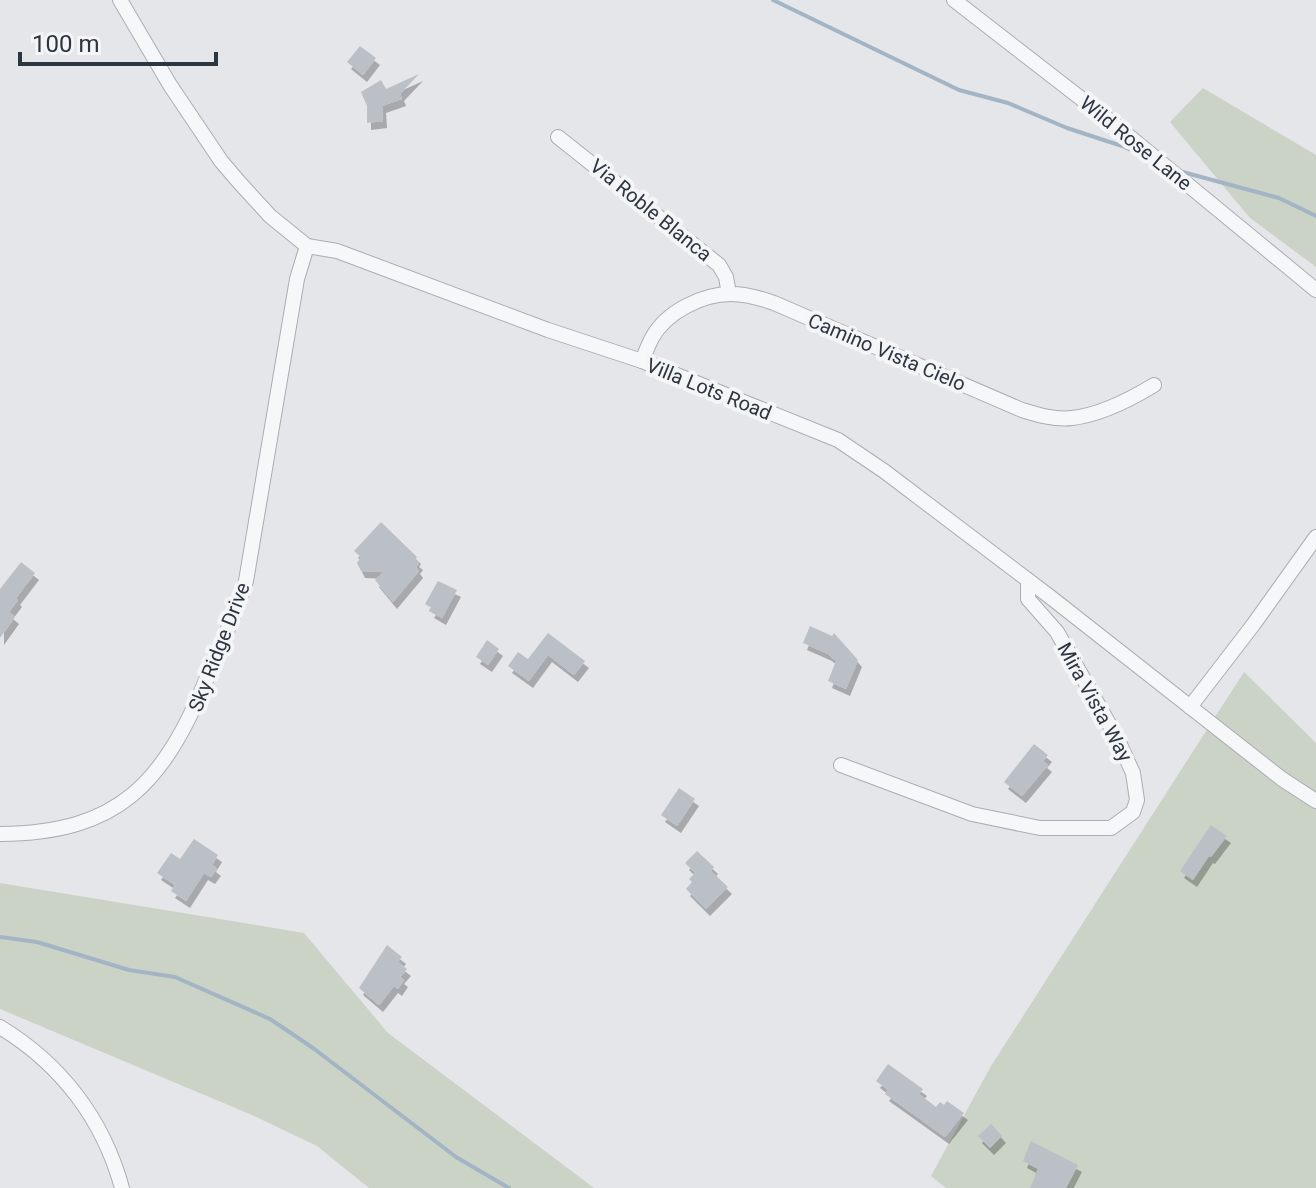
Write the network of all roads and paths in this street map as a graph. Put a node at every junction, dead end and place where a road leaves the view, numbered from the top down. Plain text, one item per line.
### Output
1 (120, 0) edge
2 (954, 0) edge
3 (558, 137) dead end
4 (307, 246) junction
5 (1316, 290) edge
6 (729, 294) junction
7 (642, 361) junction
8 (1154, 385) dead end
9 (1316, 537) edge
10 (1028, 582) junction
11 (1190, 707) junction
12 (841, 765) dead end
13 (1316, 801) edge
14 (0, 834) edge
15 (0, 1027) edge
16 (122, 1188) edge

1 - 4 street, Villa Lots Road
2 - 5 street, Wild Rose Lane
3 - 6 street, Via Roble Blanca
4 - 7 street, Villa Lots Road
4 - 14 street, Sky Ridge Drive
6 - 7 street, Camino Vista Cielo
6 - 8 street, Camino Vista Cielo
7 - 10 street, Villa Lots Road
9 - 11 street
10 - 11 street, Villa Lots Road
10 - 12 street, Mira Vista Way
11 - 13 street, Villa Lots Road
15 - 16 street

